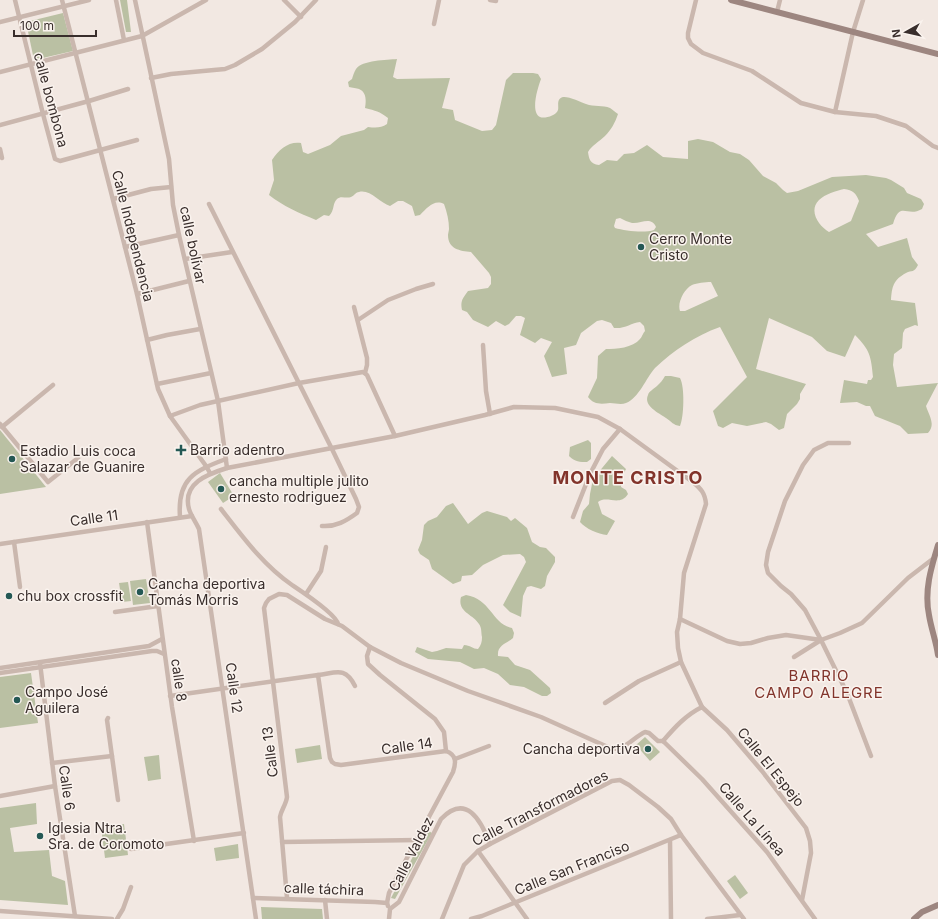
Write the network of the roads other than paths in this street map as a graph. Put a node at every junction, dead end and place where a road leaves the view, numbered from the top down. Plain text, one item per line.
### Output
1 (15, 0) edge
2 (62, 0) edge
3 (89, 0) edge
4 (116, 0) edge
5 (135, 0) edge
6 (206, 0) edge
7 (284, 0) edge
8 (316, 0) edge
9 (439, 0) edge
10 (696, 0) edge
11 (731, 0) edge
12 (780, 0) edge
13 (863, 0) edge
14 (64, 7) junction
15 (777, 12) junction
16 (301, 17) junction
17 (19, 18) junction
18 (0, 22) edge
19 (434, 24) dead end
20 (853, 32) junction
21 (142, 36) junction
22 (124, 40) junction
23 (75, 52) junction
24 (938, 54) edge
25 (30, 65) junction
26 (0, 72) edge
27 (151, 78) junction
28 (128, 89) dead end
29 (89, 101) junction
30 (835, 112) junction
31 (43, 114) junction
32 (0, 125) edge
33 (137, 140) dead end
34 (938, 148) edge
35 (0, 150) edge
36 (100, 150) junction
37 (2, 158) dead end
38 (171, 187) junction
39 (113, 199) junction
40 (208, 204) dead end
41 (179, 236) junction
42 (125, 247) junction
43 (232, 252) junction
44 (185, 259) junction
45 (190, 281) junction
46 (433, 284) dead end
47 (137, 294) junction
48 (354, 307) dead end
49 (358, 320) junction
50 (200, 329) junction
51 (147, 340) junction
52 (483, 345) dead end
53 (211, 373) junction
54 (365, 373) junction
55 (299, 383) junction
56 (157, 384) junction
57 (53, 385) dead end
58 (218, 401) junction
59 (490, 414) junction
60 (170, 416) junction
61 (1, 426) edge
62 (620, 429) junction
63 (394, 436) junction
64 (849, 443) dead end
65 (332, 448) junction
66 (78, 458) dead end
67 (226, 459) junction
68 (206, 466) junction
69 (227, 468) junction
70 (210, 474) junction
71 (221, 509) dead end
72 (192, 516) junction
73 (180, 517) junction
74 (573, 517) dead end
75 (147, 522) junction
76 (322, 526) dead end
77 (14, 542) junction
78 (0, 544) edge
79 (938, 545) edge
80 (326, 547) dead end
81 (934, 558) junction
82 (20, 587) dead end
83 (306, 594) junction
84 (158, 606) junction
85 (115, 612) dead end
86 (680, 619) junction
87 (338, 624) junction
88 (162, 639) junction
89 (821, 640) junction
90 (370, 647) junction
91 (164, 654) junction
92 (938, 655) edge
93 (794, 657) dead end
94 (681, 662) junction
95 (41, 665) junction
96 (0, 668) edge
97 (0, 673) edge
98 (318, 675) junction
99 (273, 682) junction
100 (355, 686) dead end
101 (222, 689) junction
102 (170, 696) junction
103 (605, 703) dead end
104 (702, 707) junction
105 (108, 718) dead end
106 (663, 741) junction
107 (489, 746) dead end
108 (446, 751) junction
109 (112, 756) junction
110 (871, 756) dead end
111 (455, 759) junction
112 (52, 762) junction
113 (55, 786) junction
114 (0, 796) edge
115 (118, 800) dead end
116 (244, 833) junction
117 (681, 835) junction
118 (418, 840) junction
119 (670, 840) junction
120 (194, 841) junction
121 (282, 842) junction
122 (490, 844) junction
123 (131, 849) dead end
124 (478, 851) junction
125 (131, 887) dead end
126 (253, 898) junction
127 (287, 898) junction
128 (325, 900) junction
129 (802, 900) junction
130 (515, 902) junction
131 (387, 903) junction
132 (938, 905) edge
133 (390, 909) junction
134 (0, 910) edge
135 (740, 915) junction
136 (75, 916) junction
137 (482, 917) edge
138 (112, 919) edge
139 (117, 919) edge
140 (256, 919) edge
141 (327, 919) edge
142 (389, 919) edge
143 (442, 919) edge
144 (471, 919) edge
145 (527, 919) edge
146 (671, 919) edge
147 (707, 919) edge
148 (744, 919) edge
149 (815, 919) edge
150 (914, 919) edge

1 - 17 street, calle bombona
2 - 14 street, Calle Independencia
3 - 14 street
4 - 22 street
5 - 21 street, calle bolívar
6 - 21 street
7 - 16 street
8 - 16 street
9 - 19 street
10 - 30 street
11 - 15 street
12 - 15 street
13 - 20 street
14 - 17 street
14 - 23 street, Calle Independencia
15 - 20 street
16 - 27 street
17 - 18 street
17 - 25 street, calle bombona
20 - 24 street
20 - 30 street
21 - 22 street
21 - 27 street, calle bolívar
22 - 23 street
23 - 25 street
23 - 29 street, Calle Independencia
25 - 26 street
25 - 31 street, calle bombona
27 - 38 street, calle bolívar
28 - 29 street
29 - 31 street
29 - 36 street, Calle Independencia
30 - 34 street
31 - 32 street
31 - 36 street, calle bombona
33 - 36 street
35 - 37 street
36 - 39 street, Calle Independencia
38 - 39 street
38 - 41 street, calle bolívar
39 - 42 street, Calle Independencia
40 - 43 street
41 - 42 street
41 - 44 street, calle bolívar
42 - 47 street, Calle Independencia
43 - 44 street
43 - 55 street
44 - 45 street, calle bolívar
45 - 47 street
45 - 50 street, calle bolívar
46 - 49 street
47 - 51 street, Calle Independencia
48 - 49 street
49 - 54 street
50 - 51 street
50 - 53 street, calle bolívar
51 - 56 street, Calle Independencia
52 - 59 street
53 - 56 street
53 - 58 street, calle bolívar
54 - 55 street
54 - 63 street
55 - 58 street
55 - 65 street
56 - 60 street, Calle Independencia
57 - 61 street
58 - 60 street
58 - 67 street, calle bolívar
59 - 62 street
59 - 63 street
60 - 68 street, Calle Independencia
61 - 66 street
62 - 74 street
62 - 86 street
63 - 65 street
64 - 89 street
65 - 69 street
65 - 76 street
67 - 68 street
67 - 69 street, calle bolívar
68 - 70 street, Calle Independencia
68 - 73 street
69 - 70 street
70 - 72 street, Calle 12
71 - 83 street
72 - 73 street, Calle 11
72 - 101 street, Calle 12
73 - 75 street, Calle 11
75 - 77 street, Calle 11
75 - 84 street, calle 8
77 - 78 street, Calle 11
77 - 82 street
79 - 81 street
80 - 83 street
81 - 89 street
81 - 92 street
83 - 87 street
84 - 85 street
84 - 88 street, calle 8
86 - 89 street
86 - 94 street
87 - 90 street
87 - 99 street, Calle 13
88 - 91 street, calle 8
88 - 95 street
89 - 93 street
89 - 110 street
90 - 106 street, Calle La Línea
90 - 108 street
91 - 95 street
91 - 102 street, calle 8
94 - 103 street
94 - 104 street
95 - 96 street
95 - 97 street
95 - 112 street, Calle 6
98 - 99 street
98 - 100 street
98 - 108 street, Calle 14
99 - 101 street
99 - 121 street, Calle 13
101 - 102 street
101 - 116 street, Calle 12
102 - 120 street, calle 8
104 - 106 street
104 - 129 street, Calle El Espejo
105 - 109 street
106 - 129 street, Calle La Línea
107 - 111 street
108 - 111 street, Calle 14
109 - 112 street
109 - 115 street
111 - 118 street
112 - 113 street, Calle 6
113 - 114 street
113 - 136 street, Calle 6
116 - 120 street
116 - 126 street, Calle 12
117 - 119 street, Calle San Franciso
117 - 122 street, Calle Transformadores
117 - 135 street, Calle Transformadores
118 - 121 street
118 - 131 street
119 - 130 street, Calle San Franciso
119 - 146 street
120 - 123 street
121 - 127 street, Calle 13
122 - 124 street, Calle Transformadores
122 - 133 street, Calle Valdez
124 - 130 street
124 - 143 street, Calle Transformadores
125 - 139 street
126 - 127 street, calle táchira
126 - 140 street, Calle 12
127 - 128 street, calle táchira
128 - 131 street, calle táchira
128 - 141 street
129 - 149 street, Calle La Línea
130 - 137 street, Calle San Franciso
130 - 145 street
131 - 133 street
132 - 150 street
133 - 142 street, Calle Valdez
134 - 136 street
135 - 147 street
135 - 148 street, Calle Transformadores
136 - 138 street
137 - 144 street, Calle San Franciso

